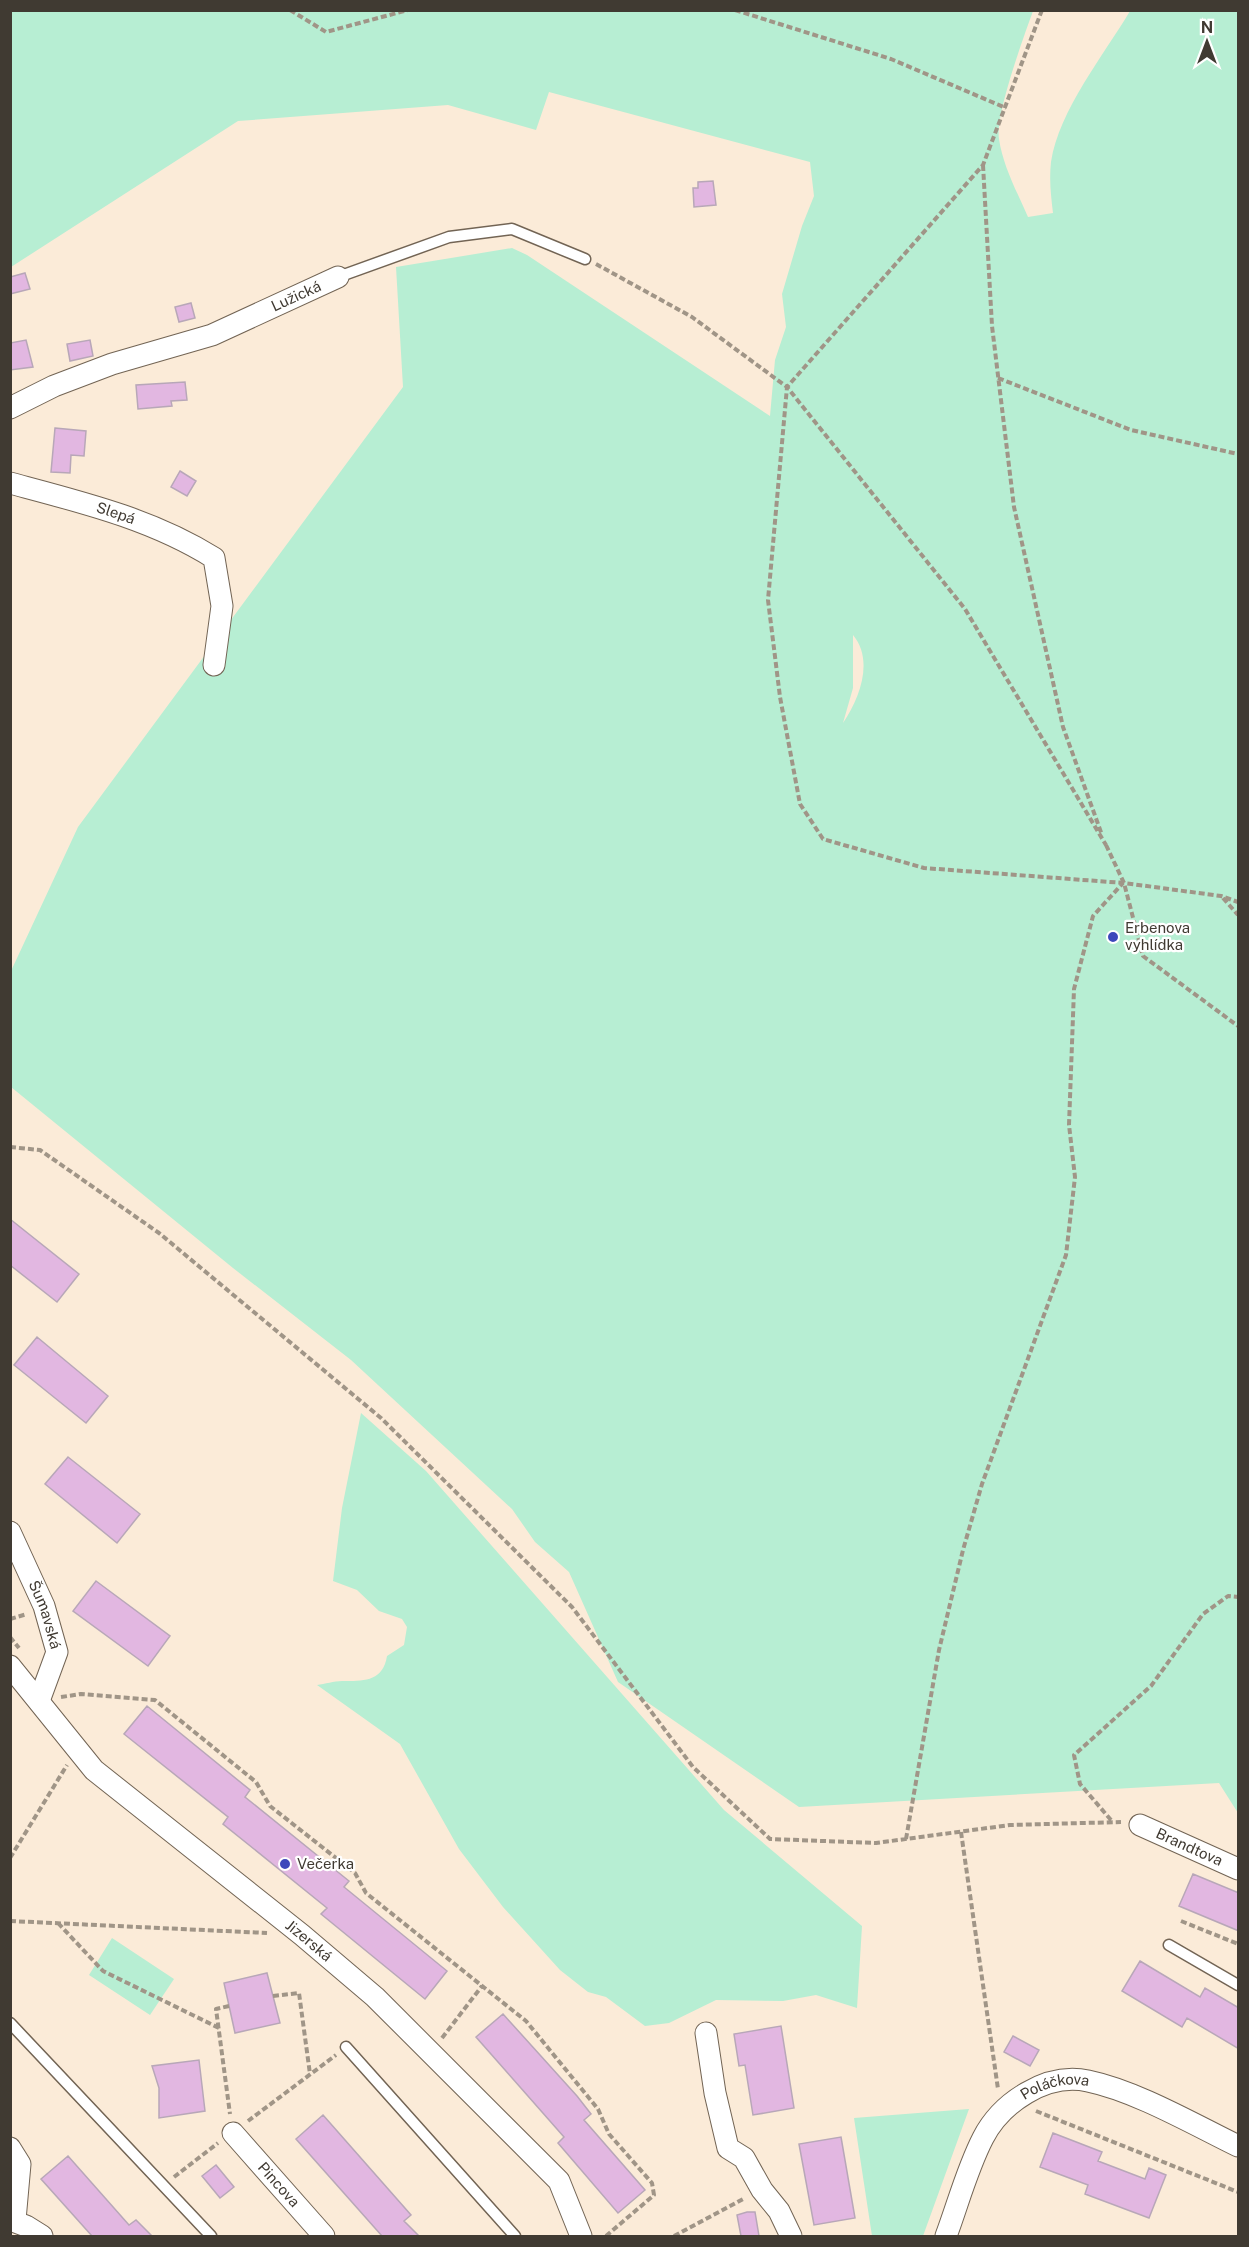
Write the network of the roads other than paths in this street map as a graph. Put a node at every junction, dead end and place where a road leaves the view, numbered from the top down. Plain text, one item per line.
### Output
1 (585, 259) road end
2 (338, 277) joint
3 (10, 408) edge
4 (10, 483) edge
5 (214, 665) dead end
6 (10, 1532) edge
7 (10, 1666) edge
8 (39, 1701) junction
9 (1140, 1826) dead end
10 (1239, 1869) edge
11 (1169, 1945) dead end
12 (1239, 1985) edge
13 (10, 2023) edge
14 (706, 2032) dead end
15 (346, 2047) road end
16 (233, 2133) road end
17 (1239, 2146) edge
18 (10, 2148) edge
19 (13, 2220) edge
20 (42, 2236) edge
21 (211, 2236) edge
22 (324, 2236) edge
23 (515, 2236) edge
24 (581, 2236) edge
25 (792, 2236) edge
26 (946, 2236) edge

1 - 2 lane, Lužická
2 - 3 street, Lužická
4 - 5 street, Slepá
6 - 8 street, Šumavská
7 - 8 street, Jizerská
8 - 24 street, Jizerská
9 - 10 street, Brandtova
11 - 12 lane
13 - 21 lane
14 - 25 street
15 - 23 lane
16 - 22 street, Pincova
17 - 26 street, Poláčkova
18 - 19 street
19 - 20 street

